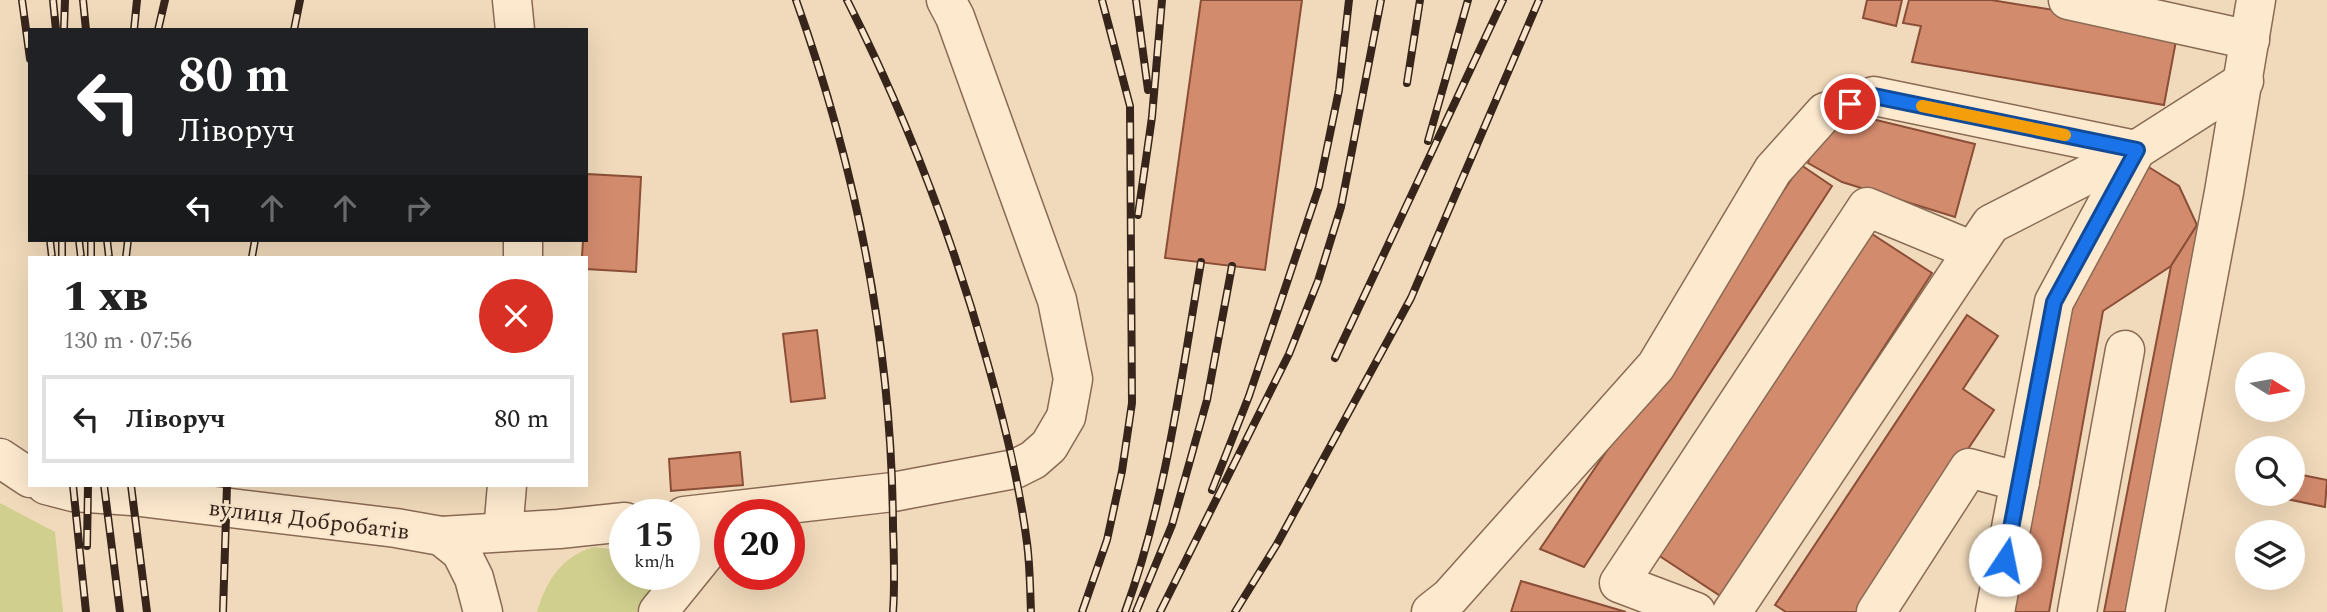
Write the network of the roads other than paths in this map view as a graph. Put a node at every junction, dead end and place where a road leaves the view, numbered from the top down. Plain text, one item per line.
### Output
1 (512, 0) edge
2 (946, 0) edge
3 (2068, 0) edge
4 (2256, 0) edge
5 (515, 28) edge
6 (2250, 40) junction
7 (2244, 81) junction
8 (2137, 150) junction
9 (1973, 251) junction
10 (2125, 351) dead end
11 (0, 458) edge
12 (28, 477) edge
13 (2020, 482) junction
14 (54, 487) edge
15 (507, 487) edge
16 (805, 505) edge
17 (609, 523) edge
18 (503, 532) junction
19 (441, 536) junction
20 (714, 542) edge
21 (483, 612) edge
22 (658, 612) edge
23 (1431, 612) edge
24 (1696, 612) edge
25 (1732, 612) edge
26 (1876, 612) edge
27 (1995, 612) edge
28 (2077, 612) edge
29 (2145, 612) edge

1 - 5 street
2 - 16 street
3 - 6 street
4 - 6 street
6 - 7 street
7 - 8 street
7 - 29 street
8 - 9 street
8 - 13 street
8 - 23 street
9 - 24 street
9 - 25 street
10 - 28 street
11 - 12 street
13 - 26 street
13 - 27 street
14 - 19 street, вулиця Добробатів
15 - 18 street
17 - 18 street
18 - 19 street
19 - 21 street, вулиця Добробатів
20 - 22 street

